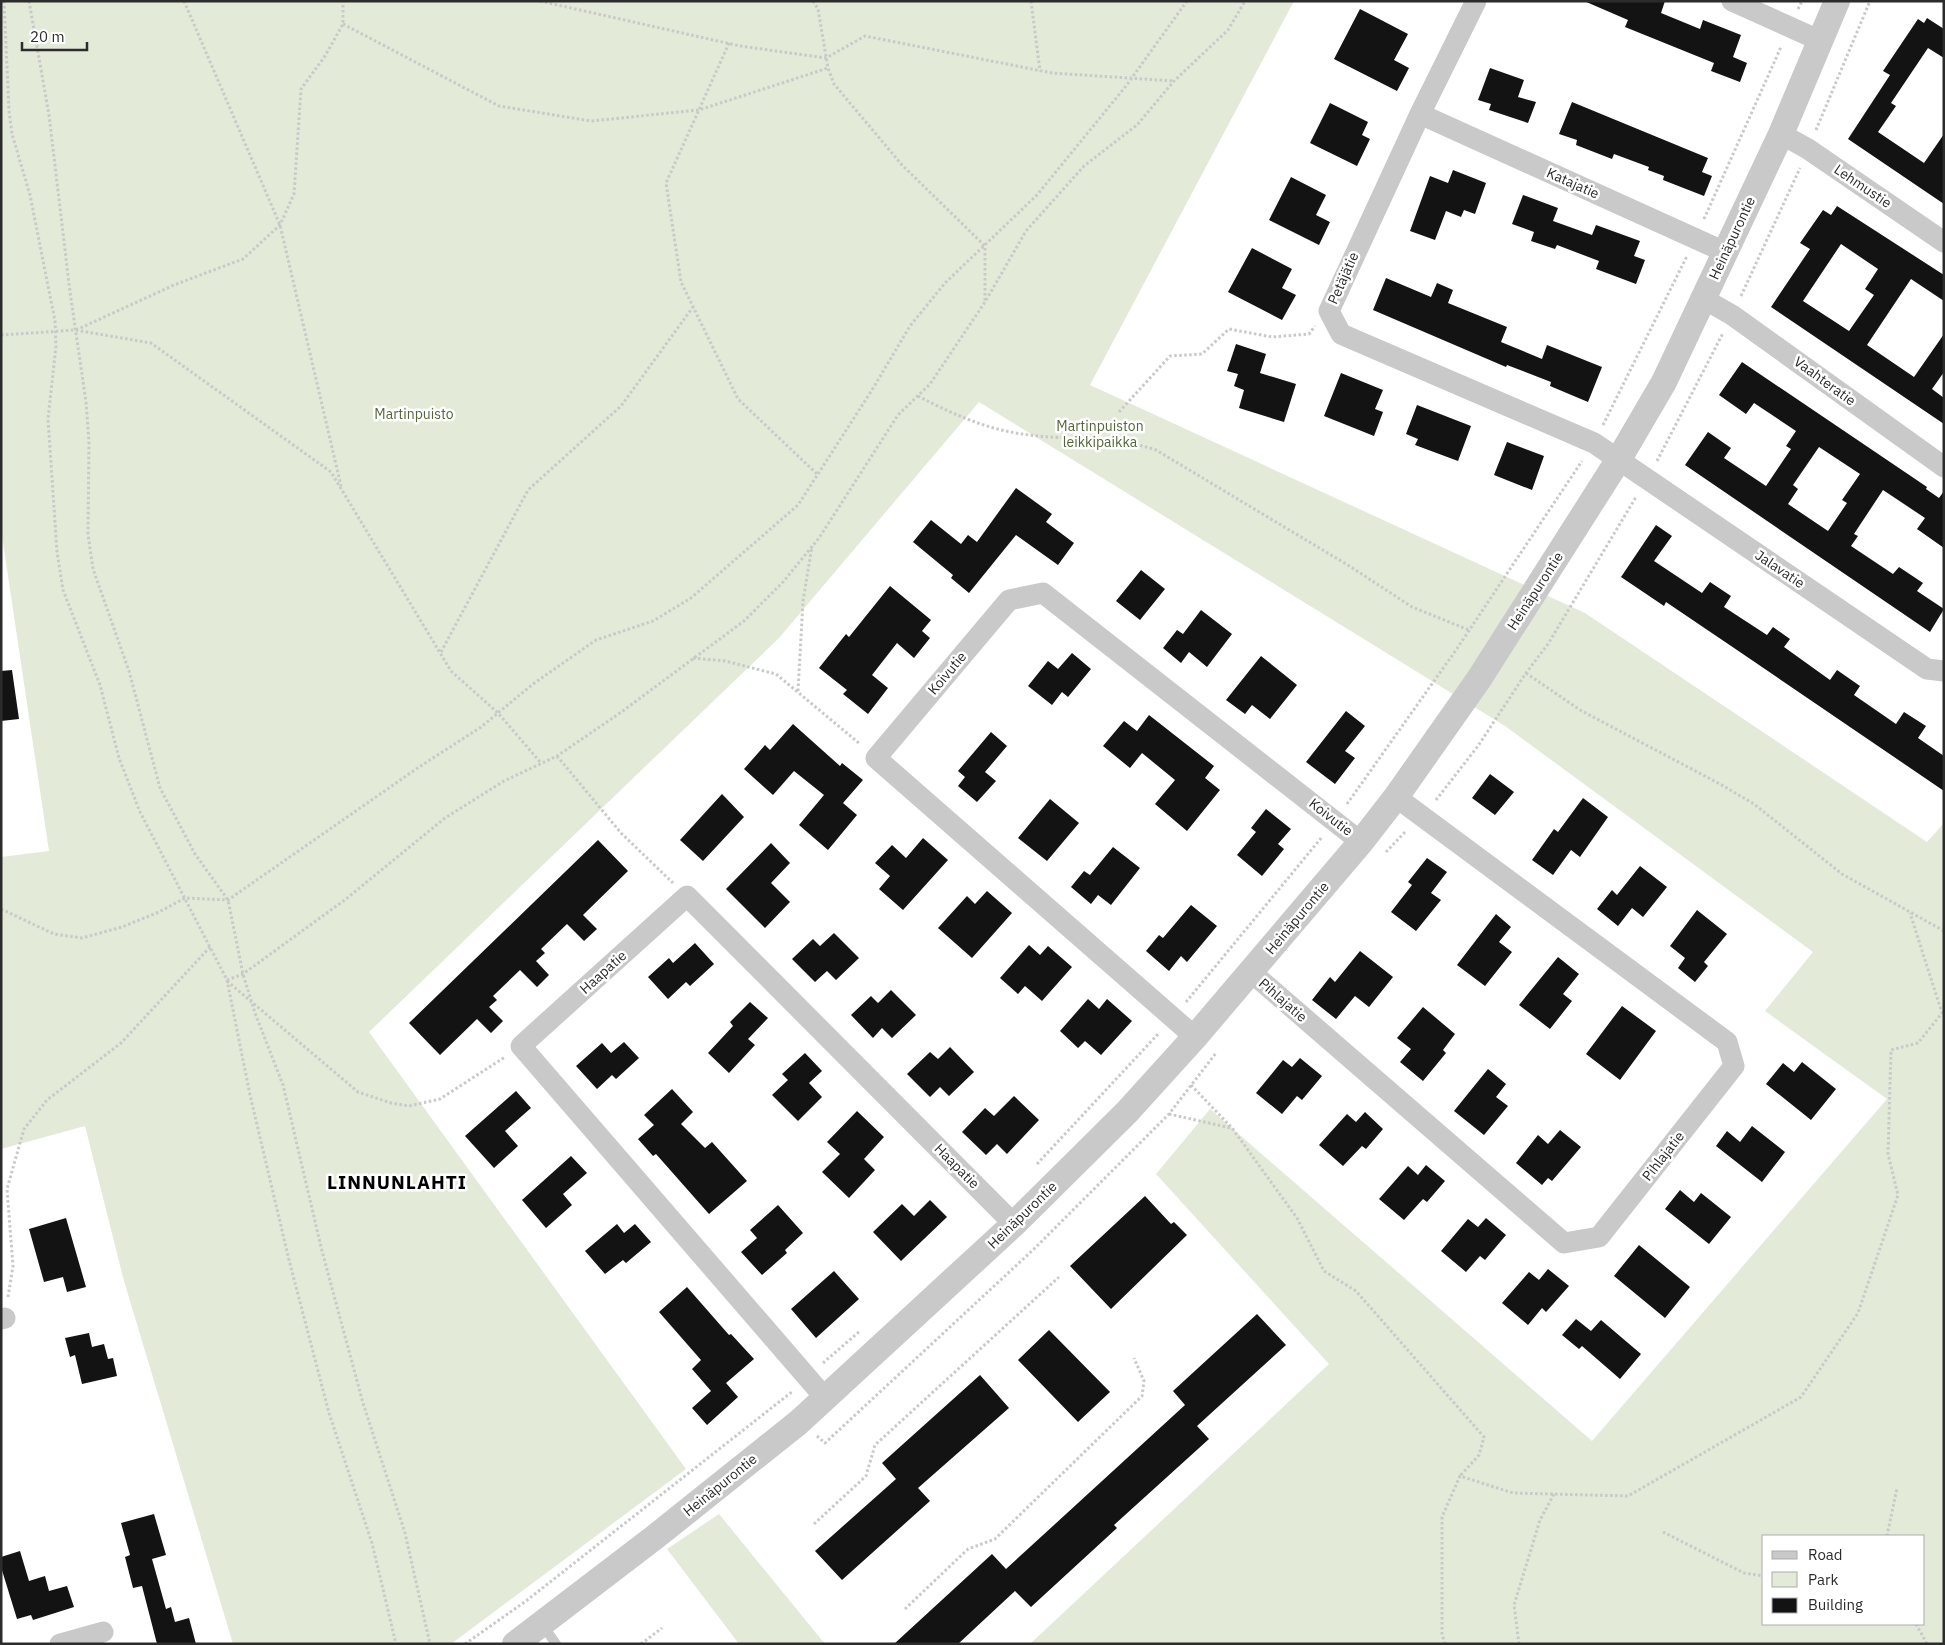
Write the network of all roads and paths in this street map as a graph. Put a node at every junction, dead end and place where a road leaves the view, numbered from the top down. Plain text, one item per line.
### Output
1 (4, 1) edge
2 (29, 1) edge
3 (184, 1) edge
4 (343, 1) edge
5 (540, 1) edge
6 (813, 1) edge
7 (1032, 1) edge
8 (1187, 1) edge
9 (1245, 1) edge
10 (1476, 1) edge
11 (1732, 1) edge
12 (1802, 1) edge
13 (1837, 1) edge
14 (342, 24) junction
15 (1791, 26) junction
16 (1821, 41) junction
17 (729, 43) junction
18 (826, 58) junction
19 (828, 68) junction
20 (1040, 71) junction
21 (1132, 77) junction
22 (1174, 82) junction
23 (699, 110) junction
24 (1420, 114) junction
25 (1780, 134) junction
26 (280, 226) junction
27 (1696, 239) junction
28 (1944, 242) edge
29 (985, 246) junction
30 (1725, 252) junction
31 (1704, 299) junction
32 (985, 302) junction
33 (693, 307) junction
34 (1329, 311) junction
35 (55, 330) junction
36 (76, 330) junction
37 (1, 335) edge
38 (918, 396) junction
39 (1119, 412) dead end
40 (1594, 443) junction
41 (1619, 459) junction
42 (1944, 467) edge
43 (818, 476) junction
44 (342, 489) junction
45 (812, 546) junction
46 (1470, 630) junction
47 (440, 653) junction
48 (692, 658) junction
49 (1944, 671) edge
50 (1526, 673) dead end
51 (798, 692) junction
52 (498, 712) junction
53 (557, 756) junction
54 (876, 758) junction
55 (541, 763) junction
56 (1396, 797) junction
57 (1335, 821) junction
58 (1362, 842) junction
59 (687, 896) junction
60 (185, 898) junction
61 (228, 900) junction
62 (1, 909) edge
63 (1910, 912) junction
64 (1944, 931) edge
65 (210, 947) junction
66 (1251, 972) junction
67 (243, 974) junction
68 (227, 980) junction
69 (251, 1002) junction
70 (1174, 1017) junction
71 (1195, 1037) junction
72 (521, 1046) junction
73 (1191, 1085) dead end
74 (1169, 1114) dead end
75 (1232, 1128) junction
76 (1032, 1170) dead end
77 (1014, 1224) junction
78 (1059, 1277) dead end
79 (3, 1318) edge
80 (866, 1325) dead end
81 (1134, 1358) dead end
82 (807, 1378) junction
83 (826, 1399) junction
84 (1460, 1476) junction
85 (1897, 1488) dead end
86 (1554, 1494) junction
87 (814, 1524) dead end
88 (1663, 1532) dead end
89 (1887, 1535) edge
90 (1762, 1576) edge
91 (905, 1609) dead end
92 (1917, 1625) edge
93 (662, 1628) dead end
94 (103, 1632) dead end
95 (549, 1634) edge
96 (60, 1644) edge
97 (396, 1644) edge
98 (430, 1644) edge
99 (465, 1644) edge
100 (515, 1644) edge
101 (642, 1644) edge
102 (1445, 1644) edge
103 (1519, 1644) edge
104 (1927, 1644) edge

1 - 35 path
2 - 36 path
3 - 26 path
4 - 14 path
5 - 17 path
6 - 18 path
7 - 20 path
8 - 21 path
9 - 22 path
10 - 24 street, Petäjätie
11 - 15 street
12 - 15 path
13 - 16 street, Heinäpurontie
14 - 23 path
14 - 26 path
15 - 16 street
15 - 27 path
16 - 25 street, Heinäpurontie
17 - 18 path
17 - 23 path
18 - 19 path
18 - 20 path
19 - 23 path
19 - 29 path
20 - 21 path
21 - 22 path
21 - 29 path
22 - 32 path
23 - 33 path
24 - 27 street, Katajatie
24 - 34 street, Petäjätie
25 - 28 street, Lehmustie
25 - 30 street, Heinäpurontie
26 - 36 path
26 - 44 path
27 - 30 street, Katajatie
27 - 40 path
29 - 32 path
29 - 43 path
30 - 31 street, Heinäpurontie
31 - 41 street, Heinäpurontie
31 - 42 street, Vaahteratie
32 - 38 path
33 - 43 path
33 - 47 path
34 - 39 path
34 - 40 street, Petäjätie
35 - 36 path
35 - 37 path
35 - 60 path
36 - 44 path
36 - 61 path
38 - 45 path
38 - 46 path
40 - 41 street, Petäjätie
40 - 46 path
41 - 49 street, Jalavatie
41 - 56 street, Heinäpurontie
43 - 52 path
44 - 47 path
45 - 48 path
45 - 51 path
46 - 57 path
47 - 52 path
48 - 51 path
48 - 53 path
50 - 63 path
51 - 54 path
52 - 55 path
52 - 61 path
53 - 55 path
53 - 59 path
54 - 57 street, Koivutie
54 - 70 street
55 - 67 path
56 - 58 street, Heinäpurontie
56 - 66 street, Pihlajatie
57 - 58 street, Koivutie
57 - 70 path
58 - 66 street, Heinäpurontie
59 - 72 street, Haapatie
59 - 77 street, Haapatie
60 - 61 path
60 - 62 path
60 - 65 path
61 - 67 path
63 - 64 path
63 - 86 path
65 - 68 path
65 - 79 path
66 - 71 street, Heinäpurontie
67 - 68 path
67 - 69 path
68 - 69 path
68 - 97 path
69 - 72 path
69 - 98 path
70 - 71 street
70 - 76 path
71 - 77 street, Heinäpurontie
72 - 82 street
73 - 75 path
74 - 75 path
75 - 84 path
77 - 83 street, Heinäpurontie
78 - 87 path
80 - 82 path
81 - 91 path
82 - 83 street
82 - 99 path
83 - 95 street, Heinäpurontie
84 - 86 path
84 - 102 path
85 - 89 path
86 - 103 path
88 - 90 path
92 - 104 path
93 - 101 path
94 - 96 street
95 - 100 street, Heinäpurontie

